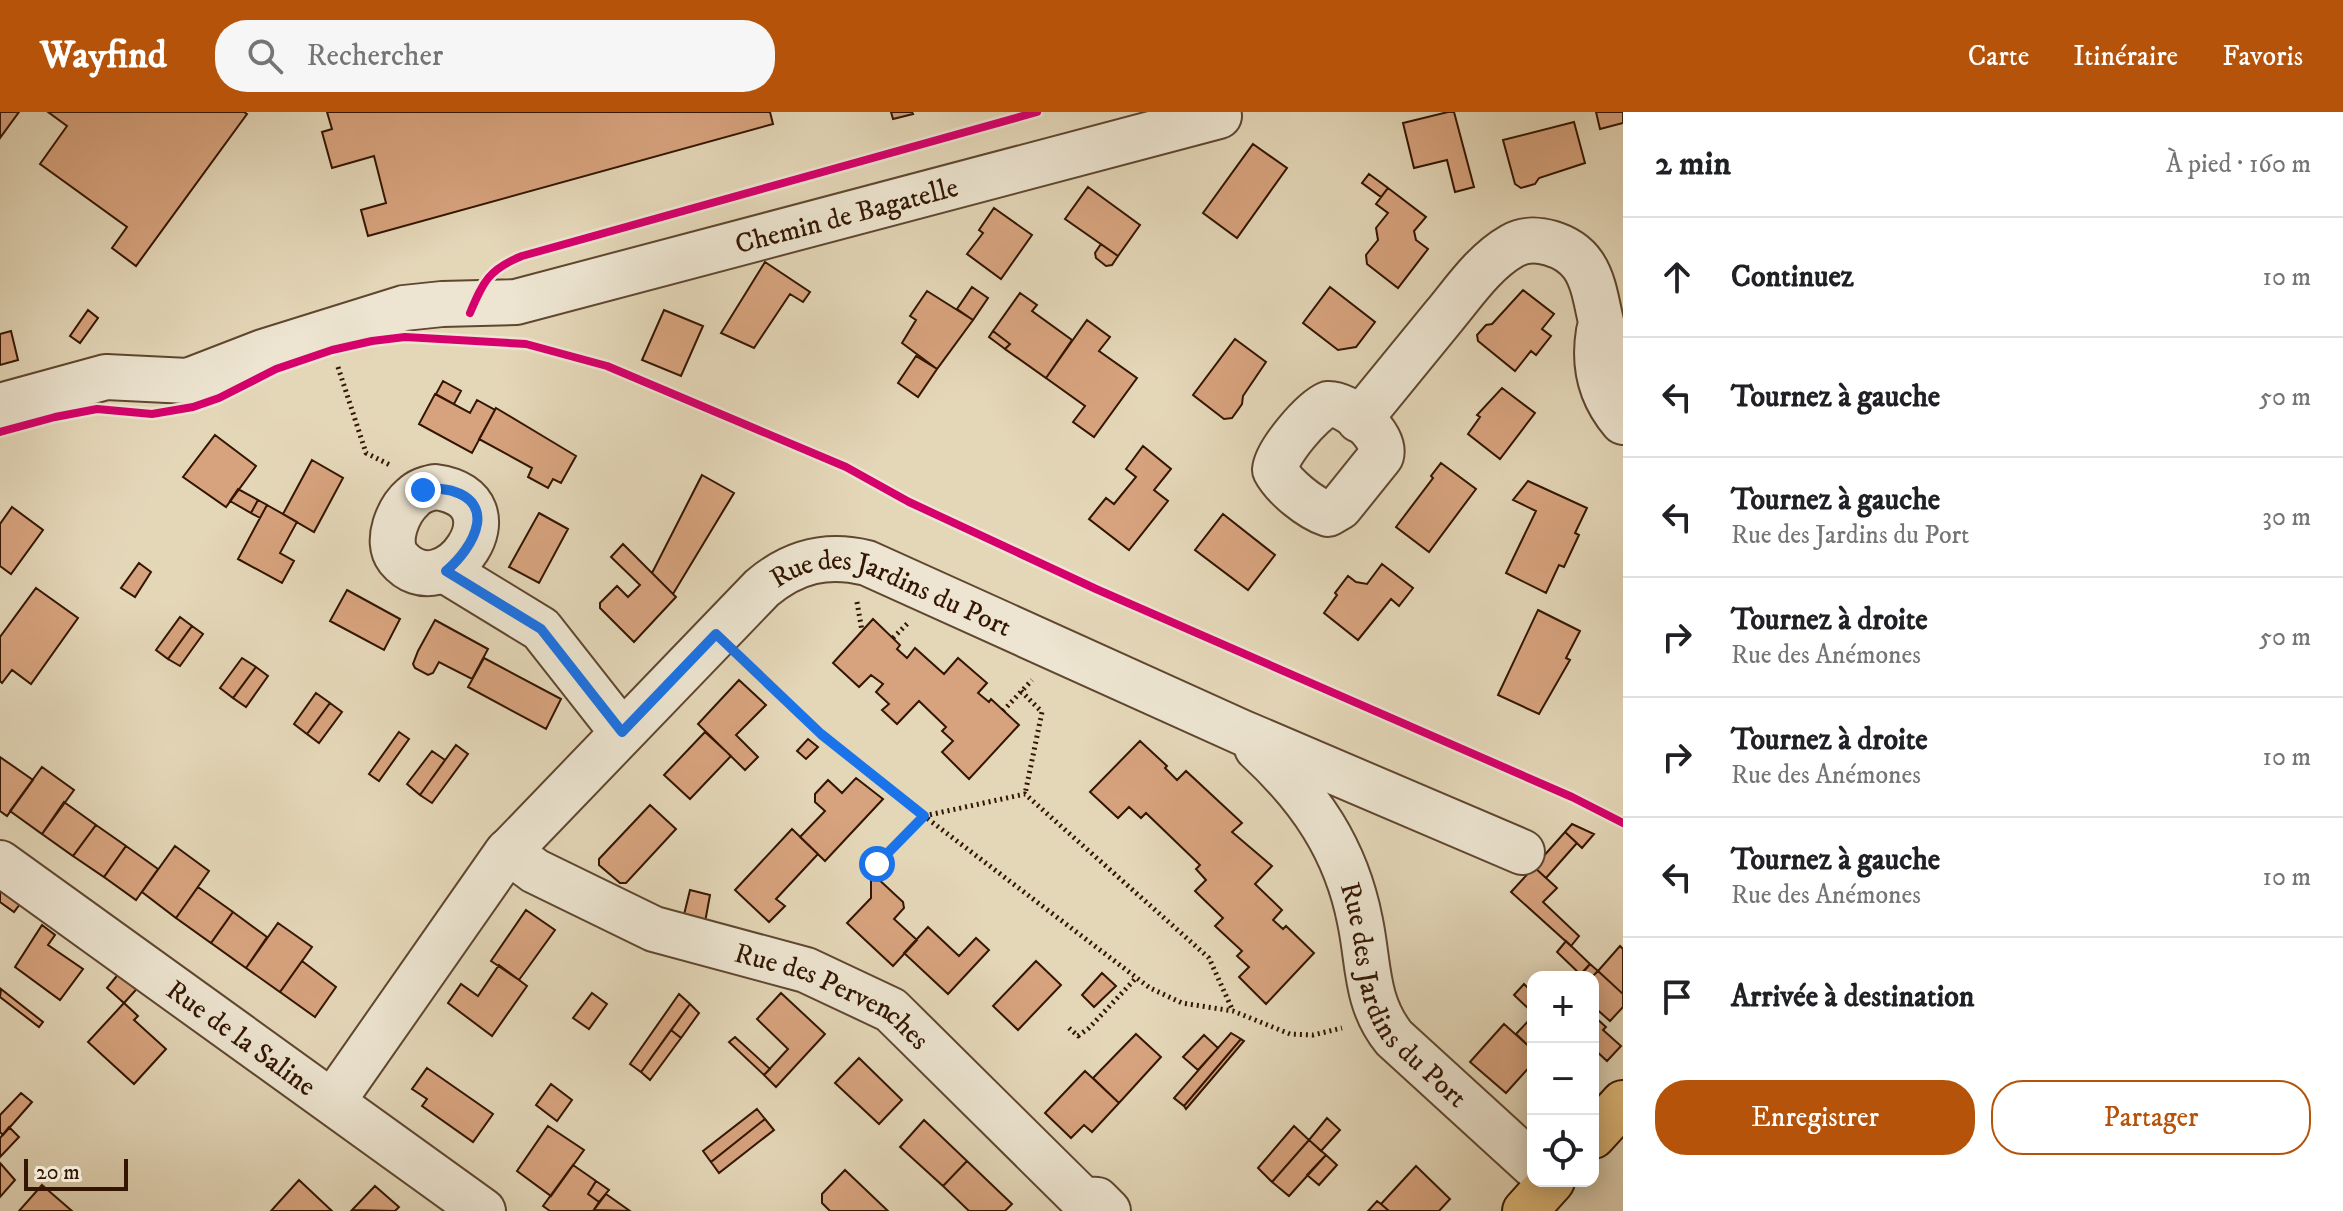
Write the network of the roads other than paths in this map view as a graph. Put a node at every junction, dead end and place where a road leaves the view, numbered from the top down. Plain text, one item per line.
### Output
1 (1219, 116) dead end
2 (1601, 321) junction
3 (1623, 366) edge
4 (0, 406) edge
5 (1359, 420) dead end
6 (1623, 422) edge
7 (446, 571) junction
8 (622, 732) junction
9 (1241, 732) junction
10 (508, 851) junction
11 (1522, 852) dead end
12 (0, 863) edge
13 (333, 1101) junction
14 (1623, 1103) edge
15 (1599, 1129) edge
16 (1527, 1160) edge
17 (1546, 1187) edge
18 (483, 1211) edge
19 (1108, 1211) edge
20 (1525, 1211) edge

1 - 4 street, Chemin de Bagatelle
2 - 3 street
2 - 5 street
2 - 6 street
7 - 7 street
7 - 8 street
8 - 9 street, Rue des Jardins du Port
8 - 10 street, Rue des Jardins du Port
9 - 11 street, Rue des Jardins du Port
9 - 16 street, Rue des Jardins du Port
10 - 13 street, Rue des Jardins du Port
10 - 19 street, Rue des Pervenches
12 - 13 street, Rue de la Saline
13 - 18 street, Rue de la Saline
14 - 15 main road
17 - 20 main road

